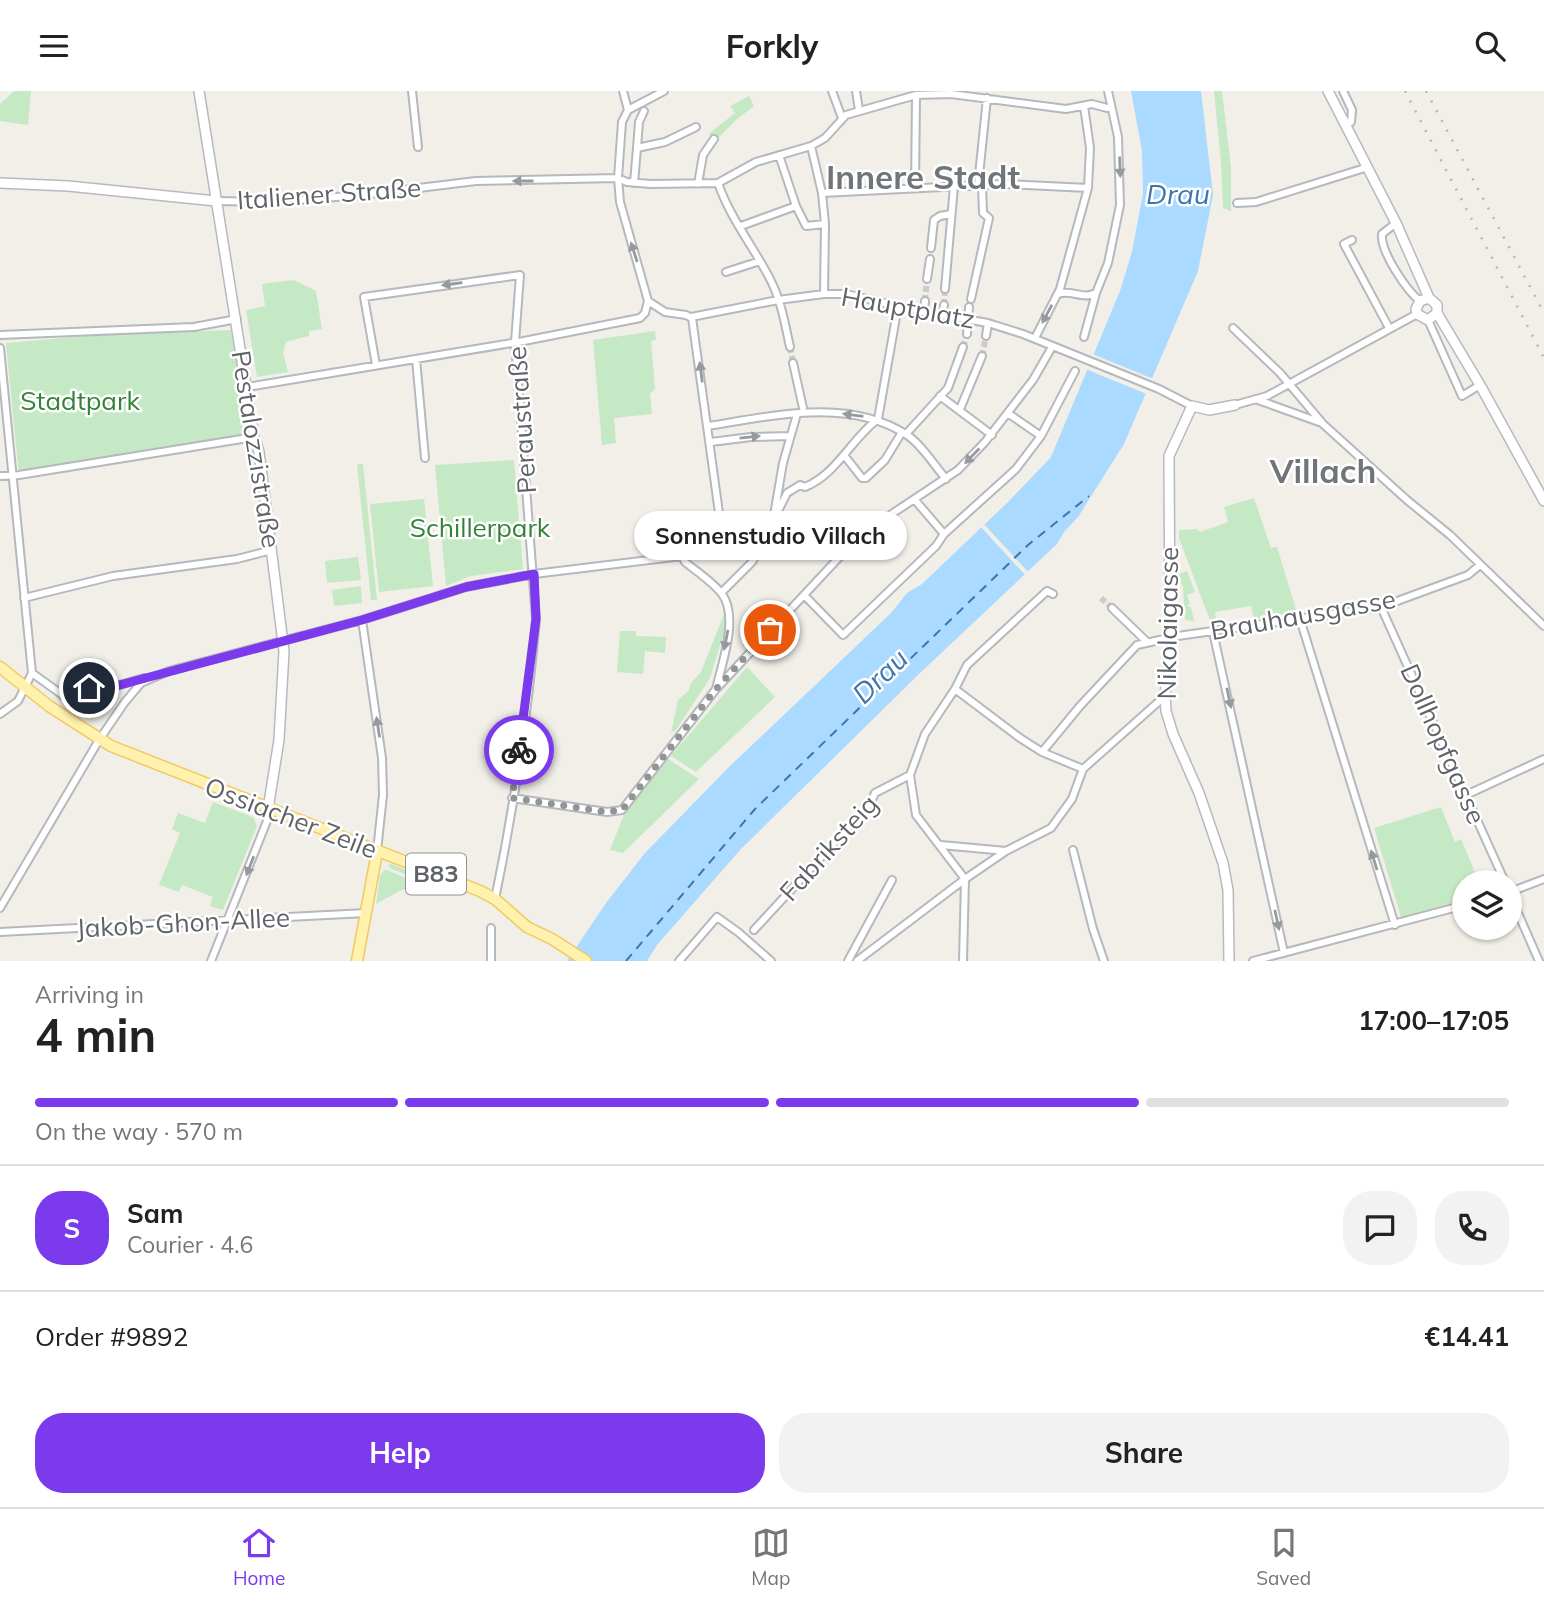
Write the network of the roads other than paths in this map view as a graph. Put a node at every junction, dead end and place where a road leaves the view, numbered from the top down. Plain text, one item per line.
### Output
1 (200, 91) edge
2 (412, 91) edge
3 (623, 91) edge
4 (664, 91) edge
5 (832, 91) edge
6 (856, 91) edge
7 (889, 91) edge
8 (1108, 91) edge
9 (1328, 91) edge
10 (1343, 91) edge
11 (916, 95) junction
12 (998, 95) edge
13 (987, 98) junction
14 (890, 101) junction
15 (1084, 106) junction
16 (1107, 108) dead end
17 (628, 110) junction
18 (859, 110) junction
19 (644, 111) dead end
20 (842, 118) junction
21 (1346, 126) junction
22 (696, 127) dead end
23 (714, 139) dead end
24 (811, 146) junction
25 (418, 147) dead end
26 (638, 148) junction
27 (779, 155) junction
28 (1368, 167) junction
29 (618, 178) junction
30 (0, 183) edge
31 (635, 183) junction
32 (718, 183) junction
33 (698, 184) junction
34 (980, 185) junction
35 (954, 186) junction
36 (915, 188) junction
37 (1088, 188) junction
38 (822, 193) junction
39 (216, 201) junction
40 (1237, 203) dead end
41 (796, 206) junction
42 (951, 214) junction
43 (1396, 223) junction
44 (825, 224) junction
45 (741, 226) junction
46 (1352, 240) dead end
47 (931, 248) dead end
48 (1357, 249) dead end
49 (1349, 253) junction
50 (930, 259) dead end
51 (760, 261) junction
52 (726, 272) dead end
53 (927, 279) tunnel mouth
54 (946, 289) tunnel mouth
55 (1096, 293) junction
56 (824, 294) junction
57 (1058, 294) junction
58 (971, 299) dead end
59 (778, 300) junction
60 (1424, 300) junction
61 (648, 301) junction
62 (925, 301) tunnel mouth
63 (944, 305) tunnel mouth
64 (898, 306) junction
65 (969, 307) dead end
66 (924, 312) junction
67 (1437, 313) junction
68 (1417, 314) junction
69 (942, 316) junction
70 (692, 318) junction
71 (237, 319) junction
72 (967, 320) junction
73 (1427, 320) junction
74 (988, 323) junction
75 (1388, 326) dead end
76 (1233, 328) dead end
77 (967, 334) tunnel mouth
78 (0, 335) edge
79 (986, 336) tunnel mouth
80 (1084, 337) dead end
81 (1035, 338) junction
82 (515, 342) junction
83 (790, 347) tunnel mouth
84 (963, 347) tunnel mouth
85 (1052, 347) junction
86 (0, 348) edge
87 (982, 356) tunnel mouth
88 (416, 359) junction
89 (793, 363) tunnel mouth
90 (376, 365) junction
91 (1074, 371) dead end
92 (1289, 384) junction
93 (1480, 385) junction
94 (247, 387) junction
95 (940, 396) junction
96 (1258, 400) junction
97 (1235, 405) joint
98 (1192, 406) junction
99 (960, 409) junction
100 (800, 411) junction
101 (1009, 414) junction
102 (878, 419) junction
103 (1323, 424) junction
104 (708, 426) junction
105 (904, 433) junction
106 (992, 435) junction
107 (789, 436) junction
108 (1041, 436) junction
109 (254, 437) junction
110 (710, 442) junction
111 (844, 455) junction
112 (425, 458) dead end
113 (14, 475) junction
114 (0, 476) edge
115 (946, 479) junction
116 (915, 500) junction
117 (1544, 501) edge
118 (773, 521) junction
119 (944, 534) junction
120 (272, 550) junction
121 (682, 557) junction
122 (1480, 565) junction
123 (534, 574) junction
124 (721, 593) junction
125 (1053, 594) dead end
126 (803, 595) junction
127 (24, 598) junction
128 (1381, 607) junction
129 (1112, 608) tunnel mouth
130 (1300, 619) junction
131 (362, 620) junction
132 (1544, 626) edge
133 (1213, 632) junction
134 (1170, 638) junction
135 (284, 641) junction
136 (1147, 642) junction
137 (0, 667) edge
138 (32, 674) junction
139 (154, 676) junction
140 (116, 686) junction
141 (26, 688) junction
142 (716, 689) junction
143 (955, 689) junction
144 (63, 696) junction
145 (1165, 696) junction
146 (125, 702) junction
147 (82, 709) dead end
148 (0, 714) edge
149 (99, 740) junction
150 (1042, 752) junction
151 (1544, 759) edge
152 (1083, 769) junction
153 (910, 775) junction
154 (1466, 795) junction
155 (512, 798) junction
156 (268, 809) junction
157 (941, 845) junction
158 (1073, 850) dead end
159 (1006, 851) junction
160 (377, 852) junction
161 (1500, 870) edge
162 (965, 879) junction
163 (1544, 879) edge
164 (892, 880) dead end
165 (1522, 889) edge
166 (495, 899) junction
167 (0, 908) edge
168 (1452, 909) edge
169 (366, 913) junction
170 (228, 921) junction
171 (1522, 922) edge
172 (1395, 925) junction
173 (491, 928) dead end
174 (754, 930) dead end
175 (0, 933) edge
176 (1284, 953) junction
177 (211, 961) edge
178 (357, 961) edge
179 (491, 961) edge
180 (586, 961) edge
181 (679, 961) edge
182 (771, 961) edge
183 (848, 961) edge
184 (857, 961) edge
185 (963, 961) edge
186 (1104, 961) edge
187 (1228, 961) edge
188 (1253, 961) edge
189 (1539, 961) edge

1 - 39 street, Pestalozzistraße
2 - 25 street
3 - 17 street
4 - 17 street
5 - 20 street
6 - 18 street
7 - 14 street
8 -> 55 street
9 - 21 street
10 - 21 street
11 - 13 street
11 - 14 street
11 - 36 street
12 - 13 street
12 - 15 street
13 - 34 street
14 - 18 street
15 - 16 street
15 - 37 street
17 - 29 street
18 - 20 street
19 - 26 street
20 - 24 street
21 - 28 street
22 - 26 street
23 - 33 street
24 - 27 street
24 - 38 street
26 - 31 street
27 - 32 street
27 - 41 street
28 - 40 street
28 - 43 street
29 - 31 street, Italiener Straße
29 -> 39 street, Italiener Straße
61 -> 29 street
30 - 39 street, Italiener Straße
31 - 33 street, Italiener Straße
32 - 33 street, Italiener Straße
32 - 45 street
34 - 35 street
34 - 37 street
34 - 58 street
35 - 36 street
35 - 42 street
36 - 38 street
37 - 57 street
38 - 44 street
39 - 71 street, Pestalozzistraße
41 - 44 street
41 - 45 street
42 - 47 street
42 - 54 street
43 - 60 street
43 - 60 street
44 - 56 street
45 - 51 street
46 - 49 street
48 - 49 street
49 - 75 street
50 - 53 street
51 - 52 street
51 - 59 street
55 - 57 street
55 - 80 street
56 - 59 street, Hauptplatz
56 - 64 street, Hauptplatz
57 -> 81 street
59 - 70 street, Hauptplatz
59 - 83 street
60 - 67 street
60 - 68 street
61 - 70 street
61 - 82 street
62 - 66 street
63 - 69 street
64 - 66 street, Hauptplatz
64 - 102 street
65 - 72 street
66 - 69 street, Hauptplatz
67 - 73 street
67 - 93 street
68 - 73 street
68 - 92 street
69 - 72 street, Hauptplatz
104 -> 70 street
71 - 78 street
71 - 94 street, Pestalozzistraße
72 - 74 street, Hauptplatz
72 - 77 street
73 - 93 street
74 - 79 street
74 - 81 street, Hauptplatz
76 - 92 street
81 - 85 street, Hauptplatz
82 - 88 street
82 -> 90 street, Peraustraße
82 - 123 street, Peraustraße
84 - 95 street
85 - 98 street, Hauptplatz
85 - 101 street
86 - 113 street
87 - 99 street
88 - 90 street
88 - 112 street
89 - 100 street
90 - 94 street
91 - 108 street
92 - 96 street
92 - 103 street
93 - 117 street
94 - 109 street, Pestalozzistraße
95 - 99 street
95 - 105 street
96 - 97 street
96 - 103 street
97 - 98 street
98 - 134 street, Nikolaigasse
99 - 106 street
102 -> 100 street
100 - 104 street
100 - 107 street
101 - 106 street
101 - 108 street
102 - 105 street
102 - 111 street
103 - 122 street
104 - 110 street
105 - 111 street
105 - 115 street
106 -> 115 street
110 -> 107 street
107 - 118 street
108 - 119 street
109 - 113 street
109 - 120 street, Pestalozzistraße
110 - 121 street
111 - 118 street
113 - 114 street
113 - 127 street
115 - 116 street
116 - 119 street
116 - 126 street
118 - 124 street
119 - 126 street
120 - 127 street
120 - 135 street, Pestalozzistraße
121 - 123 street
121 - 124 street
122 - 128 street, Brauhausgasse
122 - 132 street
123 - 131 street
123 - 155 street, Peraustraße
124 -> 142 street
125 - 143 street, Fabriksteig
126 - 142 street
127 - 138 street
128 - 130 street, Brauhausgasse
128 - 154 street, Dollhopfgasse
129 - 136 street
130 - 133 street, Brauhausgasse
172 -> 130 street
131 - 135 street
160 -> 131 street
133 - 134 street, Brauhausgasse
133 -> 176 street
134 - 136 street, Brauhausgasse
134 - 145 street, Nikolaigasse
135 - 139 street
135 - 156 street, Pestalozzistraße
136 - 150 street, Brauhausgasse
137 - 141 main road, Ossiacher Zeile / B83
138 - 141 street
138 - 144 street
139 - 140 street
139 - 146 street
140 - 144 street
140 - 146 street
141 - 148 street
141 - 149 main road, Ossiacher Zeile / B83
142 - 155 street
143 - 150 street
143 - 153 street, Fabriksteig
144 - 147 street
145 - 152 street
145 - 187 street, Nikolaigasse
146 - 149 street
149 - 156 main road, Ossiacher Zeile / B83
149 - 167 street
150 - 152 street
151 - 154 street
152 - 159 street
153 - 157 street, Fabriksteig
153 - 174 street, Fabriksteig
154 - 161 street, Dollhopfgasse
155 - 166 street, Peraustraße
156 - 160 main road, Ossiacher Zeile / B83
156 -> 170 street
157 - 159 street
157 - 162 street, Fabriksteig
158 - 186 street
159 - 162 street
160 - 166 main road, Ossiacher Zeile / B83
160 - 169 main road
162 - 184 street
162 - 185 street
163 - 165 street
164 - 183 street
166 - 180 main road, Ossiacher Zeile / B83
168 - 172 street
169 - 170 street, Jakob-Ghon-Allee
169 - 178 main road
170 - 175 street, Jakob-Ghon-Allee
170 - 177 street
171 - 189 street
172 - 176 street
173 - 179 street
176 - 188 street
181 - 182 street

